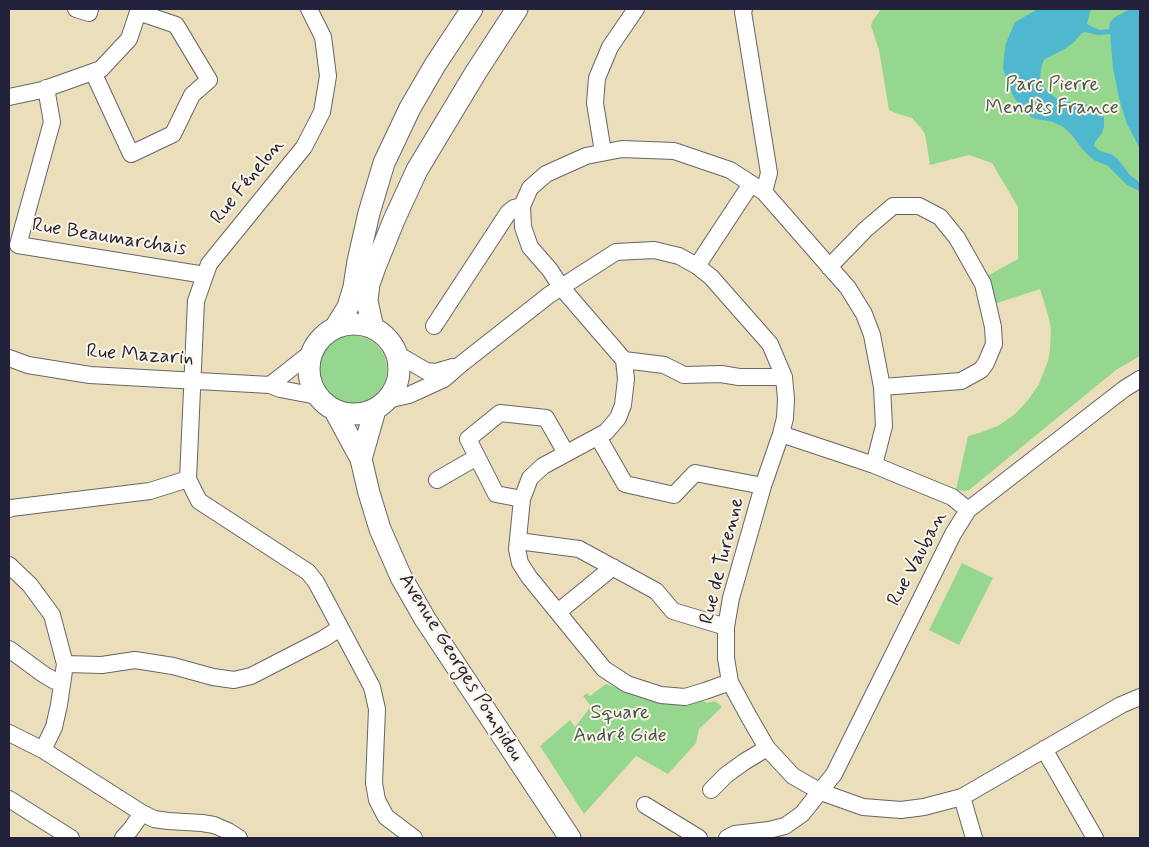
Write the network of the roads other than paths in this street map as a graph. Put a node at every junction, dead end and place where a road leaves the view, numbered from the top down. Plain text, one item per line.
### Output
1 (76, 9) edge
2 (90, 9) edge
3 (309, 9) edge
4 (472, 9) edge
5 (516, 9) edge
6 (636, 9) edge
7 (744, 9) edge
8 (138, 10) edge
9 (93, 72) junction
10 (46, 88) junction
11 (9, 97) edge
12 (603, 152) junction
13 (758, 188) junction
14 (522, 206) junction
15 (697, 266) junction
16 (829, 267) junction
17 (205, 275) junction
18 (561, 287) junction
19 (434, 326) dead end
20 (335, 328) junction
21 (373, 328) junction
22 (312, 352) junction
23 (396, 354) junction
24 (9, 358) edge
25 (624, 360) junction
26 (460, 364) junction
27 (784, 376) junction
28 (1140, 379) edge
29 (192, 381) junction
30 (270, 385) junction
31 (882, 387) junction
32 (317, 396) junction
33 (381, 405) junction
34 (335, 411) junction
35 (781, 434) junction
36 (598, 437) junction
37 (566, 453) junction
38 (477, 457) junction
39 (361, 459) junction
40 (874, 465) junction
41 (188, 479) junction
42 (437, 480) dead end
43 (763, 486) junction
44 (522, 499) junction
45 (9, 509) edge
46 (968, 510) junction
47 (518, 541) junction
48 (9, 565) edge
49 (613, 567) junction
50 (558, 612) junction
51 (726, 627) junction
52 (340, 628) junction
53 (9, 650) edge
54 (65, 664) junction
55 (730, 682) junction
56 (62, 683) junction
57 (1140, 697) edge
58 (9, 733) edge
59 (767, 748) junction
60 (1044, 749) junction
61 (43, 750) junction
62 (711, 790) dead end
63 (821, 792) junction
64 (962, 797) junction
65 (9, 799) edge
66 (645, 805) dead end
67 (142, 813) junction
68 (71, 838) edge
69 (123, 838) edge
70 (239, 838) edge
71 (414, 838) edge
72 (570, 838) edge
73 (699, 838) edge
74 (728, 838) edge
75 (974, 838) edge
76 (1095, 838) edge

1 - 2 street
3 - 17 street, Rue Fénelon
4 - 20 main road
5 - 21 main road
6 - 12 street
7 - 13 street
8 - 9 street
8 - 9 street
9 - 10 street
10 - 11 street
10 - 17 street, Rue Beaumarchais
12 - 13 street
12 - 14 street
13 - 15 street
13 - 16 street
14 - 18 street
14 - 19 street
15 - 18 street, Rue de Turenne
15 - 27 street, Rue de Turenne
16 - 31 street
16 - 31 street
17 - 29 street, Rue Fénelon
18 - 25 street
18 - 26 street, Rue de Turenne
20 - 21 main road
20 - 22 main road
21 - 23 main road
22 - 30 street
22 - 32 main road
23 - 26 street, Rue de Turenne
23 - 33 main road
24 - 29 street, Rue Mazarin
25 - 27 street
25 - 36 street
26 - 33 street, Rue de Turenne
27 - 35 street, Rue de Turenne
28 - 46 street, Rue Vauban
29 - 30 street, Rue Mazarin
29 - 41 street, Rue Fénelon
30 - 32 street, Rue Mazarin
31 - 40 street
32 - 34 main road
33 - 34 main road
33 - 39 main road, Avenue Georges Pompidou
34 - 39 main road, Avenue Georges Pompidou
35 - 40 street
35 - 43 street, Rue de Turenne
36 - 37 street
36 - 43 street
37 - 38 street
37 - 44 street
38 - 42 street
38 - 44 street
39 - 72 main road, Avenue Georges Pompidou
40 - 46 street
41 - 45 street
41 - 52 street
43 - 51 street, Rue de Turenne
44 - 47 street
46 - 63 street, Rue Vauban
47 - 49 street
47 - 50 street
48 - 54 street
49 - 50 street
49 - 51 street
50 - 55 street
51 - 55 street, Rue de Turenne
52 - 54 street
52 - 71 street
53 - 56 street
54 - 56 street
55 - 59 street, Rue de Turenne
56 - 61 street
57 - 60 street, Rue de Turenne
58 - 61 street
59 - 62 street
59 - 63 street, Rue de Turenne
60 - 64 street, Rue de Turenne
60 - 76 street
61 - 67 street
63 - 64 street, Rue de Turenne
63 - 74 street, Rue Vauban
64 - 75 street
65 - 68 street
66 - 73 street
67 - 69 street
67 - 70 street

